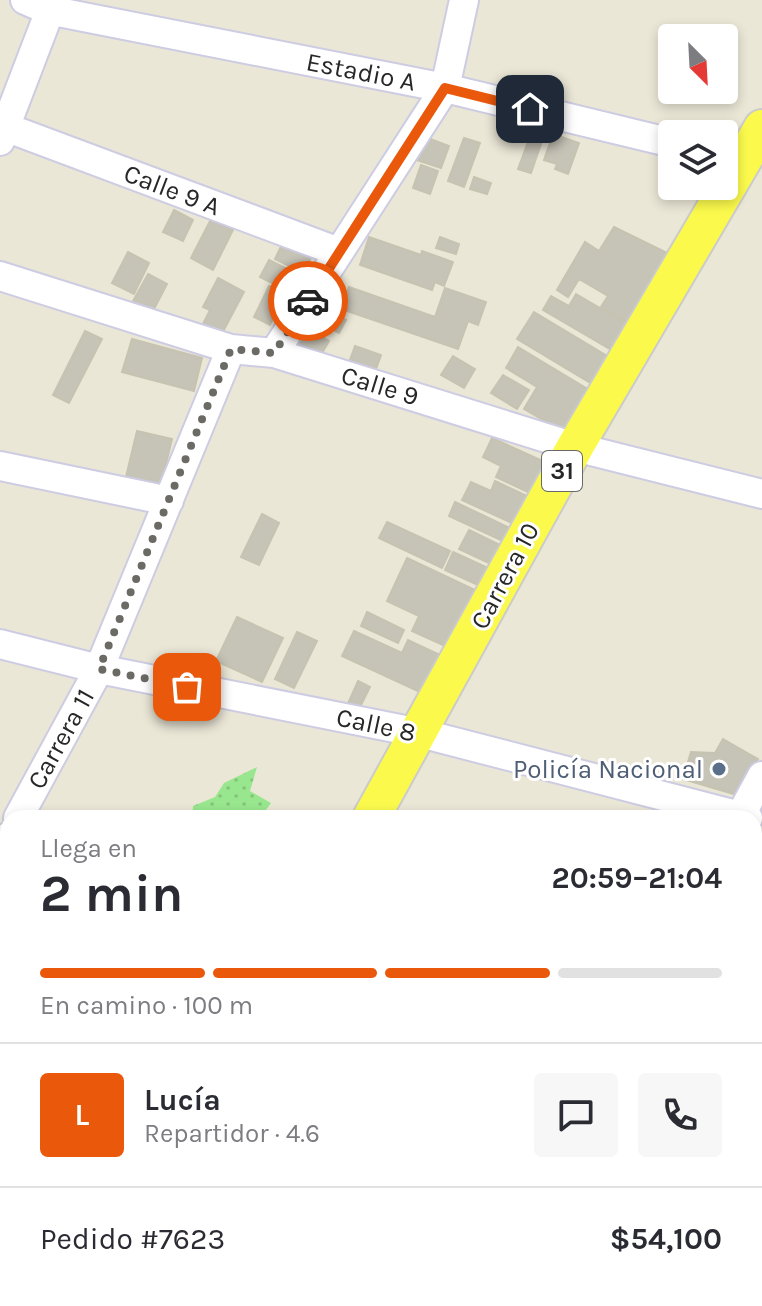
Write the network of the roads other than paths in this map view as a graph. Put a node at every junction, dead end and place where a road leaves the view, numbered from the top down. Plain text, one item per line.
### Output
1 (464, 0) edge
2 (42, 3) edge
3 (445, 88) junction
4 (762, 128) edge
5 (3, 134) edge
6 (658, 140) edge
7 (743, 161) edge
8 (339, 252) junction
9 (0, 276) edge
10 (231, 349) junction
11 (274, 353) junction
12 (575, 447) junction
13 (0, 466) edge
14 (762, 494) edge
15 (169, 501) junction
16 (0, 644) edge
17 (99, 669) junction
18 (420, 733) junction
19 (762, 776) edge
20 (22, 810) edge
21 (376, 810) edge
22 (709, 810) edge
23 (743, 810) edge

1 - 3 street
2 - 3 street, Estadio A
2 - 5 street
3 - 6 street, Estadio A
3 - 8 street
4 - 7 main road, Carrera 10 / 31
5 - 8 street, Calle 9 A
7 - 12 main road, Carrera 10 / 31
8 - 11 street
9 - 10 street, Calle 9
10 - 11 street, Calle 9
10 - 15 street, Carrera 11
11 - 12 street, Calle 9
12 - 14 street, Calle 9
12 - 18 main road, Carrera 10 / 31
13 - 15 street
15 - 17 street, Carrera 11
16 - 17 street, Calle 8
17 - 18 street, Calle 8
17 - 20 street, Carrera 11
18 - 21 main road, Carrera 10 / 31
18 - 22 street, Calle 8
19 - 23 street

